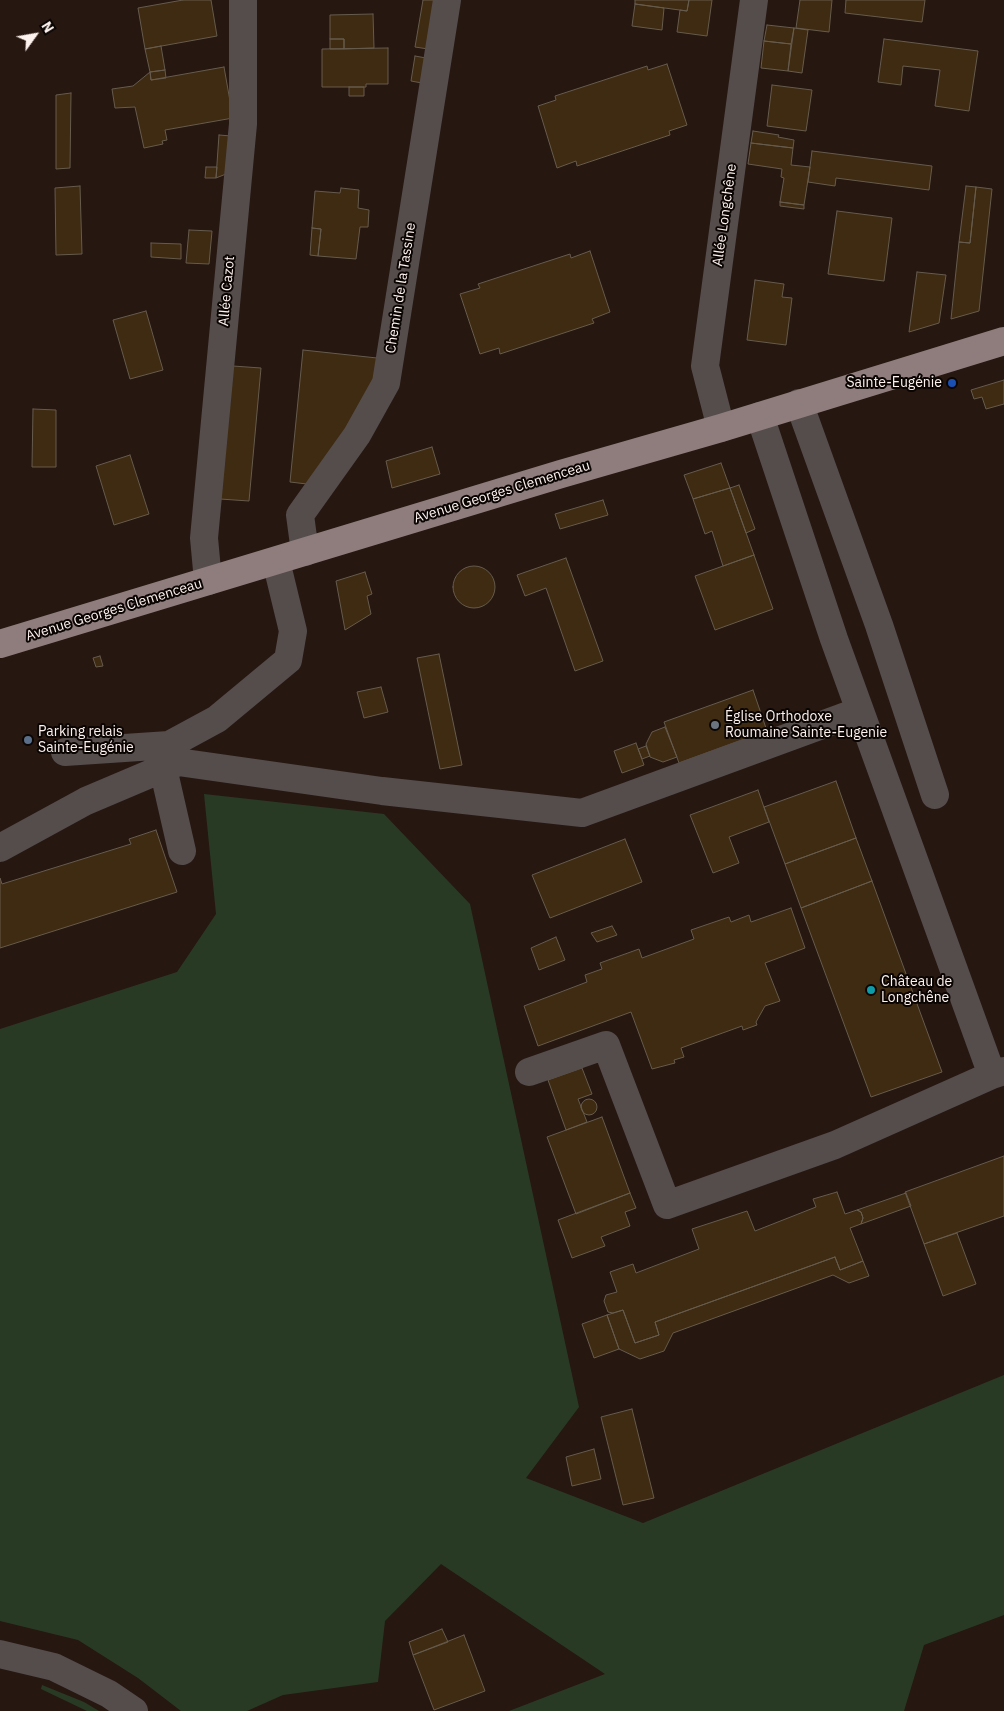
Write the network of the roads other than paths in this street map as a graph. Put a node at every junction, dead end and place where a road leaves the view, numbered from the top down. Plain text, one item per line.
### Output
1 (243, 0) edge
2 (447, 0) edge
3 (754, 0) edge
4 (1004, 341) edge
5 (799, 403) junction
6 (760, 416) junction
7 (721, 428) junction
8 (305, 552) junction
9 (276, 561) junction
10 (208, 581) junction
11 (0, 644) edge
12 (860, 712) junction
13 (65, 752) dead end
14 (163, 768) junction
15 (935, 795) dead end
16 (0, 848) edge
17 (182, 851) dead end
18 (530, 1072) dead end
19 (998, 1073) edge
20 (0, 1654) edge
21 (134, 1711) edge

1 - 10 street, Allée Cazot
2 - 8 street, Chemin de la Tassine
3 - 7 street, Allée Longchêne
4 - 5 main road, Avenue Georges Clemenceau
5 - 6 main road, Avenue Georges Clemenceau
5 - 15 street
6 - 7 main road, Avenue Georges Clemenceau
6 - 12 street
7 - 8 main road, Avenue Georges Clemenceau
8 - 9 main road, Avenue Georges Clemenceau
9 - 10 main road, Avenue Georges Clemenceau
9 - 13 street
10 - 11 main road, Avenue Georges Clemenceau
12 - 14 street
12 - 19 street
14 - 16 street
14 - 17 street
18 - 19 street
20 - 21 street

